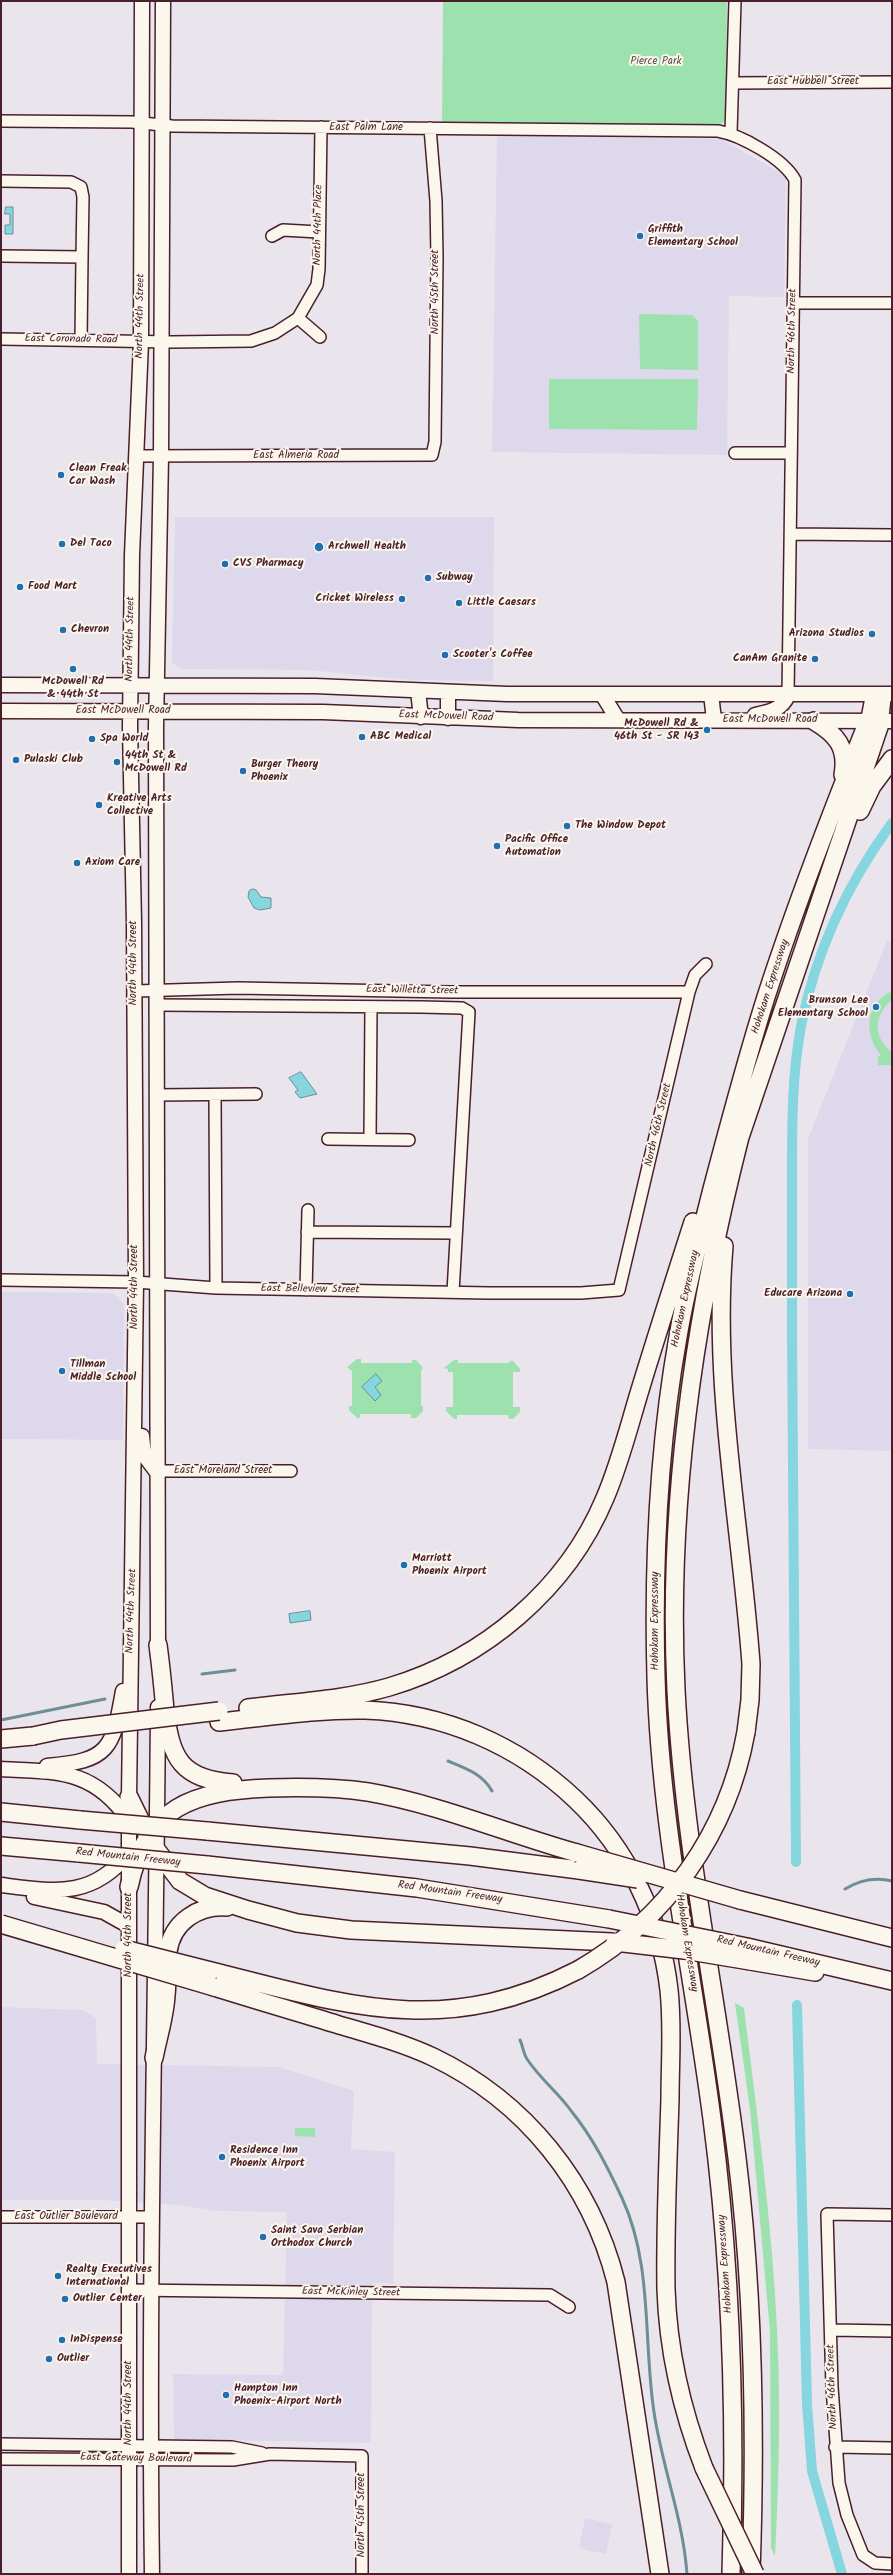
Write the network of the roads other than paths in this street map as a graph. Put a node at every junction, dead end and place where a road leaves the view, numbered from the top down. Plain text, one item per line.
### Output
1 (142, 1) edge
2 (163, 1) edge
3 (735, 1) edge
4 (892, 82) edge
5 (733, 83) junction
6 (1, 121) edge
7 (142, 123) junction
8 (162, 125) junction
9 (321, 128) junction
10 (430, 128) junction
11 (731, 133) junction
12 (1, 181) edge
13 (319, 232) junction
14 (272, 236) dead end
15 (1, 256) edge
16 (82, 257) junction
17 (794, 303) junction
18 (892, 304) edge
19 (298, 318) junction
20 (320, 337) dead end
21 (1, 339) edge
22 (81, 340) junction
23 (141, 342) junction
24 (161, 342) junction
25 (735, 453) dead end
26 (790, 453) junction
27 (432, 455) joint
28 (137, 456) junction
29 (161, 456) junction
30 (791, 534) junction
31 (892, 535) edge
32 (1, 685) edge
33 (131, 685) junction
34 (157, 685) junction
35 (418, 691) junction
36 (448, 692) junction
37 (602, 694) junction
38 (710, 694) junction
39 (883, 694) edge
40 (788, 695) junction
41 (1, 711) edge
42 (130, 711) junction
43 (156, 711) junction
44 (420, 716) junction
45 (448, 718) junction
46 (618, 720) junction
47 (714, 720) junction
48 (733, 720) junction
49 (814, 721) junction
50 (880, 721) edge
51 (892, 759) edge
52 (840, 790) junction
53 (830, 872) junction
54 (706, 964) dead end
55 (158, 990) junction
56 (135, 991) junction
57 (689, 992) junction
58 (764, 1004) junction
59 (158, 1005) junction
60 (371, 1007) junction
61 (762, 1070) junction
62 (256, 1094) dead end
63 (158, 1095) junction
64 (216, 1095) junction
65 (328, 1139) dead end
66 (370, 1139) junction
67 (408, 1140) dead end
68 (308, 1210) dead end
69 (307, 1232) junction
70 (455, 1233) junction
71 (1, 1280) edge
72 (136, 1282) junction
73 (157, 1285) junction
74 (216, 1288) junction
75 (306, 1290) junction
76 (619, 1290) joint
77 (453, 1292) junction
78 (135, 1369) junction
79 (156, 1471) junction
80 (291, 1471) dead end
81 (134, 1494) junction
82 (158, 1645) junction
83 (130, 1654) junction
84 (219, 1716) junction
85 (1, 1739) edge
86 (1, 1769) edge
87 (287, 1788) junction
88 (129, 1797) junction
89 (1, 1812) edge
90 (129, 1820) junction
91 (149, 1838) junction
92 (1, 1846) edge
93 (129, 1853) junction
94 (1, 1885) edge
95 (129, 1887) junction
96 (1, 1890) edge
97 (740, 1900) junction
98 (248, 1910) junction
99 (1, 1923) edge
100 (129, 1926) junction
101 (892, 1938) edge
102 (749, 1954) junction
103 (212, 1979) junction
104 (886, 1980) edge
105 (154, 2058) junction
106 (892, 2215) edge
107 (1, 2217) edge
108 (130, 2217) junction
109 (151, 2217) junction
110 (130, 2290) junction
111 (152, 2290) junction
112 (569, 2307) dead end
113 (831, 2330) junction
114 (892, 2330) edge
115 (1, 2444) edge
116 (835, 2447) junction
117 (892, 2448) edge
118 (129, 2452) junction
119 (152, 2452) junction
120 (362, 2456) joint
121 (1, 2459) edge
122 (892, 2564) edge
123 (129, 2574) edge
124 (152, 2574) edge
125 (362, 2574) edge
126 (660, 2574) edge
127 (731, 2574) edge
128 (751, 2574) edge
129 (755, 2574) edge

1 - 7 main road, North 44th Street
2 - 8 main road, North 44th Street
3 - 5 street
4 - 5 street, East Hubbell Street
5 - 11 street
6 - 7 street, East Palm Lane
7 - 8 street, East Palm Lane
7 - 23 main road, North 44th Street
8 - 9 street, East Palm Lane
8 - 24 main road, North 44th Street
9 - 10 street, East Palm Lane
9 - 13 street, North 44th Place
10 - 11 street, East Palm Lane
10 - 27 street, North 45th Street
11 - 17 street, North 46th Street
12 - 16 street
13 - 14 street
13 - 19 street, North 44th Place
15 - 16 street
16 - 22 street
17 - 18 street
17 - 26 street, North 46th Street
19 - 20 street
19 - 24 street, East Coronado Road
21 - 22 street, East Coronado Road
22 - 23 street, East Coronado Road
23 - 24 street, East Coronado Road
23 - 28 main road, North 44th Street
24 - 29 main road, North 44th Street
25 - 26 street
26 - 30 street, North 46th Street
27 - 29 street, East Almeria Road
28 - 29 street, East Almeria Road
28 - 33 main road, North 44th Street
29 - 34 main road, North 44th Street
30 - 31 street
30 - 40 street, North 46th Street
32 - 33 main road
33 - 34 main road
33 - 42 main road, North 44th Street
34 - 35 main road
34 - 43 main road, North 44th Street
35 - 36 main road
35 - 44 main road
36 - 37 main road
36 - 45 main road
37 - 38 main road
37 - 46 main road
38 - 40 main road
38 - 47 main road
39 - 40 main road
39 - 50 main road, Hohokam Expressway
40 - 48 main road
41 - 42 main road, East McDowell Road
42 - 43 main road, East McDowell Road
42 - 56 main road, North 44th Street
43 - 44 main road, East McDowell Road
43 - 55 main road, North 44th Street
44 - 45 main road, East McDowell Road
45 - 46 main road, East McDowell Road
46 - 47 main road, East McDowell Road
47 - 48 main road, East McDowell Road
48 - 49 main road, East McDowell Road
49 - 50 main road, East McDowell Road
49 - 52 highway
50 - 52 highway, Hohokam Expressway
50 - 53 highway, Hohokam Expressway
51 - 53 highway
52 - 58 highway, Hohokam Expressway
53 - 61 highway, Hohokam Expressway
54 - 57 street, North 46th Street
55 - 56 street, East Willetta Street
55 - 57 street, East Willetta Street
55 - 59 main road, North 44th Street
56 - 72 main road, North 44th Street
57 - 76 street, North 46th Street
58 - 84 highway
58 - 127 highway, Hohokam Expressway
59 - 60 street
59 - 63 main road, North 44th Street
60 - 66 street
60 - 70 street
61 - 103 highway, bridge
61 - 128 highway, Hohokam Expressway
62 - 64 street
63 - 64 street
63 - 73 main road, North 44th Street
64 - 74 street
65 - 66 street
66 - 67 street
68 - 69 street
69 - 70 street
69 - 75 street
70 - 77 street
71 - 72 street, East Belleview Street
72 - 73 street, East Belleview Street
72 - 78 main road, North 44th Street
73 - 74 street, East Belleview Street
73 - 79 main road, North 44th Street
74 - 75 street, East Belleview Street
75 - 77 street, East Belleview Street
76 - 77 street, East Belleview Street
78 - 79 main road
78 - 81 main road, North 44th Street
79 - 80 street, East Moreland Street
79 - 81 main road
79 - 82 main road, North 44th Street
81 - 83 main road, North 44th Street
82 - 87 highway
82 - 91 main road, North 44th Street
83 - 86 main road
83 - 88 main road, North 44th Street
84 - 85 highway, bridge
84 - 129 highway, bridge
86 - 90 main road, North 44th Street
87 - 91 highway
87 - 97 highway, bridge
88 - 90 main road, North 44th Street
88 - 91 highway
89 - 97 highway, bridge
90 - 91 main road, North 44th Street
90 - 93 main road, North 44th Street
91 - 93 main road
91 - 95 highway
91 - 98 highway
91 - 105 main road, North 44th Street
92 - 102 highway, Red Mountain Freeway, bridge
93 - 94 main road
93 - 95 main road, North 44th Street
95 - 100 main road, North 44th Street
96 - 100 main road
97 - 101 highway
98 - 102 highway, bridge
98 - 105 highway
99 - 103 highway, bridge
100 - 108 main road, North 44th Street
102 - 104 highway
103 - 126 highway
105 - 109 main road, North 44th Street
106 - 113 street, North 46th Street
107 - 108 street, East Outlier Boulevard
108 - 109 street
108 - 110 main road, North 44th Street
109 - 111 main road, North 44th Street
110 - 111 street, East McKinley Street
110 - 118 main road, North 44th Street
111 - 112 street, East McKinley Street
111 - 119 main road, North 44th Street
113 - 114 street
113 - 116 street, North 46th Street
115 - 118 street, East Gateway Boulevard
116 - 117 street
116 - 122 street, North 46th Street
118 - 119 street, East Gateway Boulevard
118 - 121 street, East Gateway Boulevard
118 - 123 main road, North 44th Street
119 - 120 street, East Gateway Boulevard
119 - 124 main road, North 44th Street
120 - 125 street, North 45th Street

